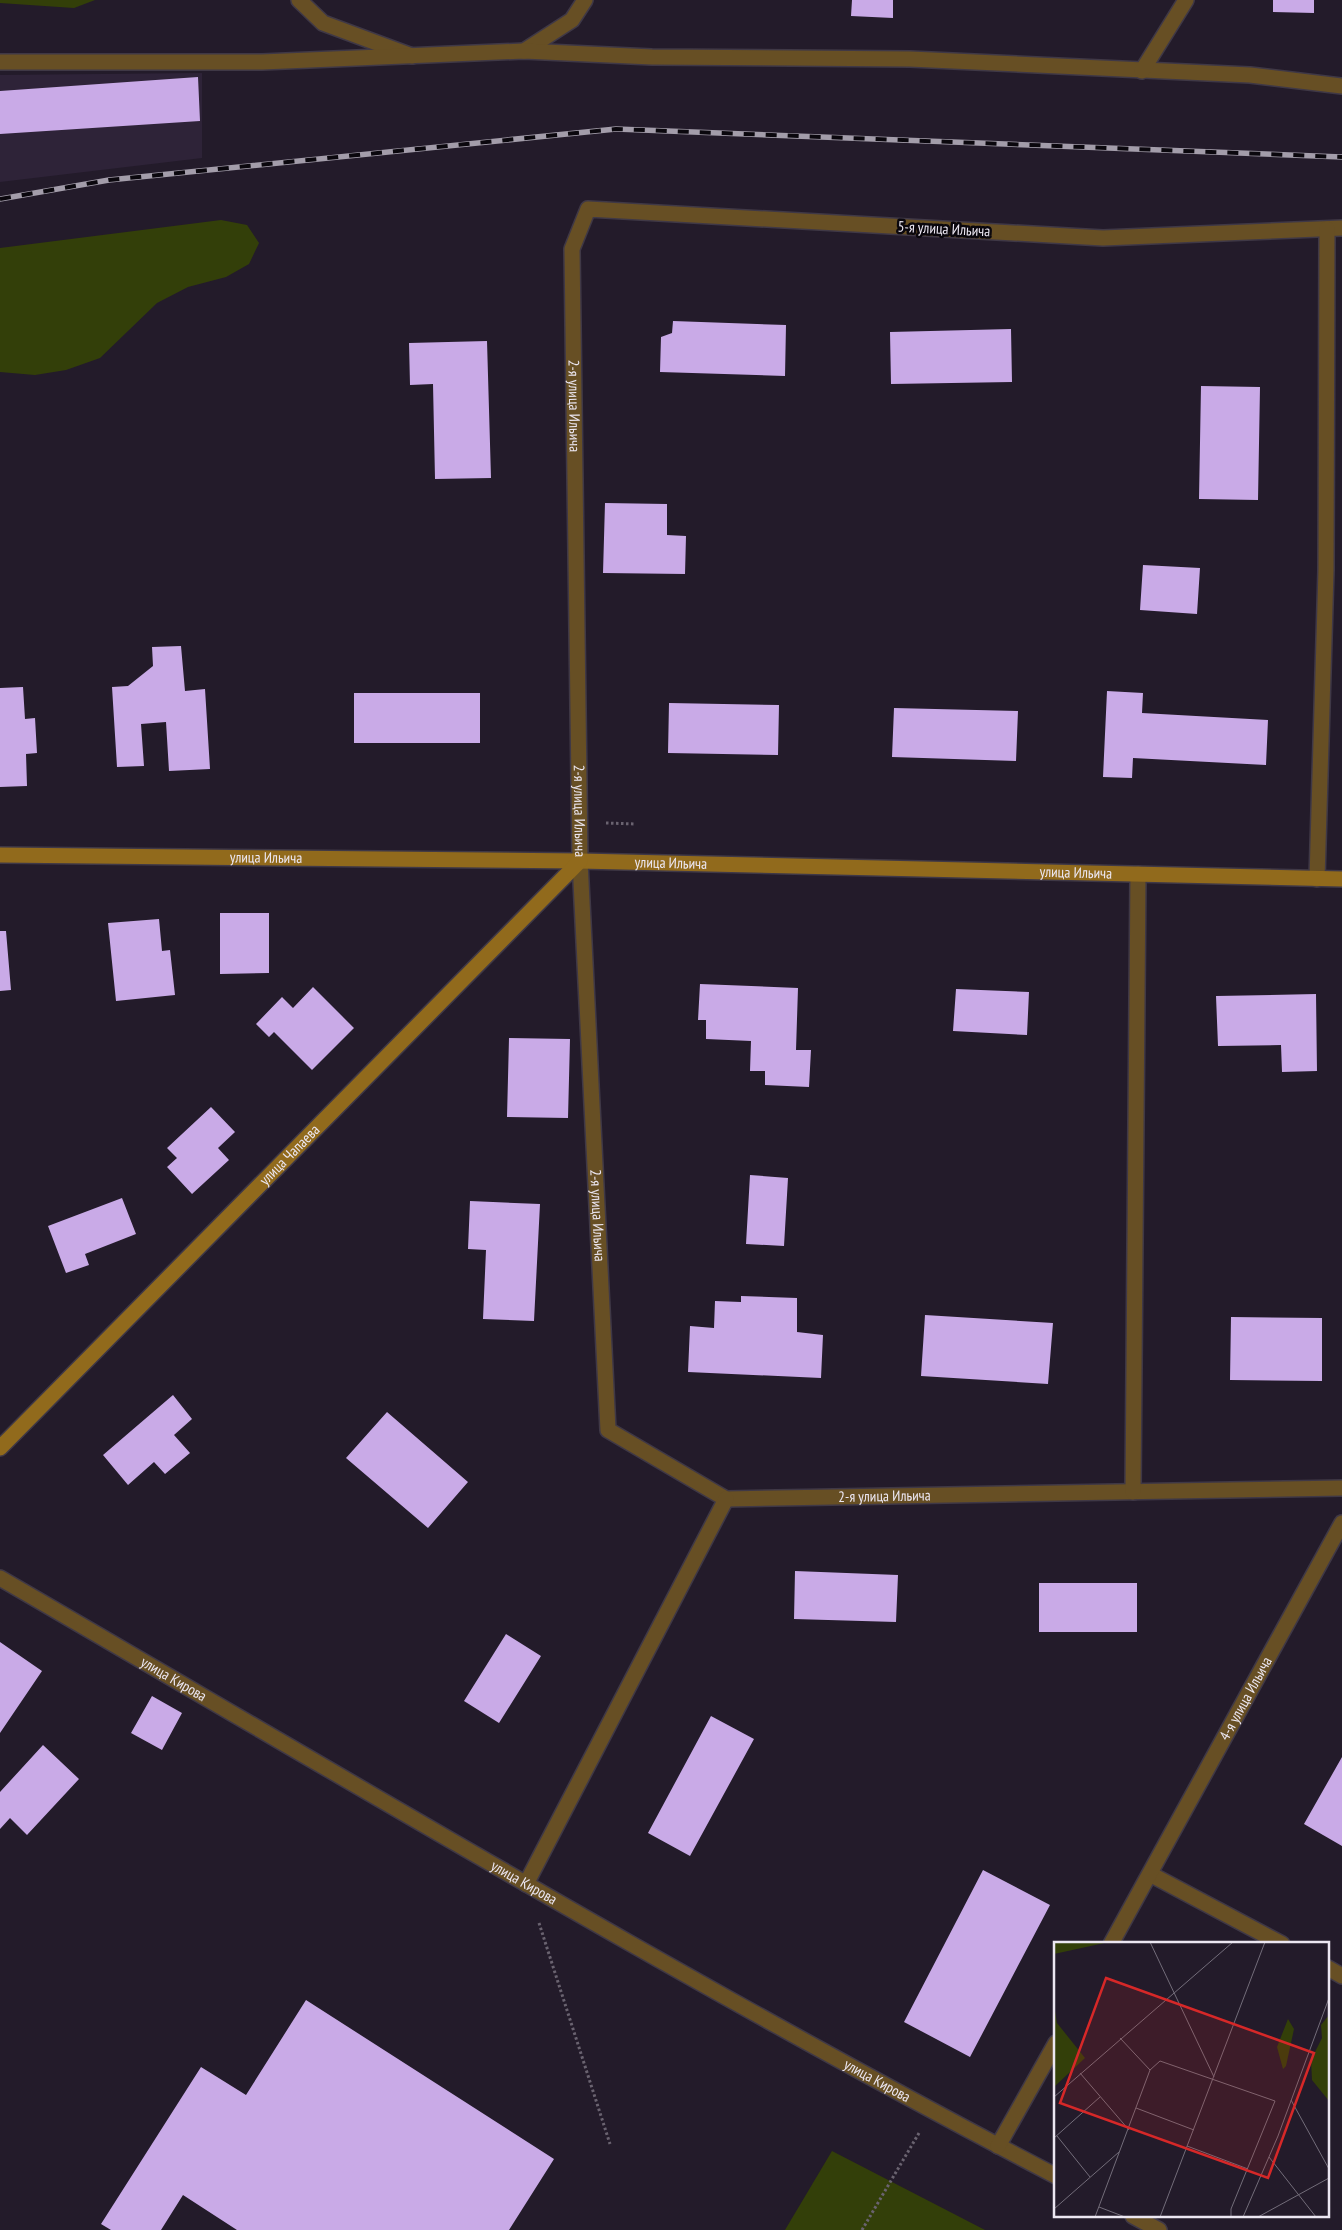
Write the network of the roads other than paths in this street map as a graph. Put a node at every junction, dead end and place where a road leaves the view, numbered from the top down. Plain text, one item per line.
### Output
1 (298, 0) edge
2 (585, 0) edge
3 (1186, 0) edge
4 (524, 51) junction
5 (412, 56) junction
6 (0, 62) edge
7 (1142, 71) junction
8 (1342, 86) edge
9 (1342, 228) edge
10 (1327, 229) junction
11 (572, 249) joint
12 (0, 856) edge
13 (580, 861) junction
14 (1138, 874) junction
15 (1318, 879) junction
16 (1342, 879) edge
17 (0, 1448) edge
18 (1342, 1488) edge
19 (1133, 1492) junction
20 (726, 1499) junction
21 (1342, 1524) edge
22 (0, 1578) edge
23 (1150, 1874) junction
24 (526, 1884) junction
25 (1112, 1942) edge
26 (1278, 1942) edge
27 (1330, 1969) edge
28 (1342, 1976) edge
29 (1054, 2047) edge
30 (998, 2146) junction
31 (1054, 2175) edge
32 (1137, 2218) edge
33 (1159, 2230) edge

1 - 5 street
2 - 4 street
3 - 7 street
4 - 5 street
4 - 7 street
5 - 6 street
7 - 8 street
9 - 10 street, 5-я улица Ильича
10 - 11 street, 5-я улица Ильича
10 - 15 street
11 - 13 street, 2-я улица Ильича
12 - 13 main road, улица Ильича
13 - 14 main road, улица Ильича
13 - 17 main road, улица Чапаева
13 - 20 street, 2-я улица Ильича
14 - 15 main road, улица Ильича
14 - 19 street
15 - 16 main road, улица Ильича
18 - 19 street, 2-я улица Ильича
19 - 20 street, 2-я улица Ильича
20 - 24 street
21 - 23 street, 4-я улица Ильича
22 - 24 street, улица Кирова
23 - 25 street, 4-я улица Ильича
23 - 26 street
24 - 30 street, улица Кирова
27 - 28 street
29 - 30 street
30 - 31 street, улица Кирова
32 - 33 street

